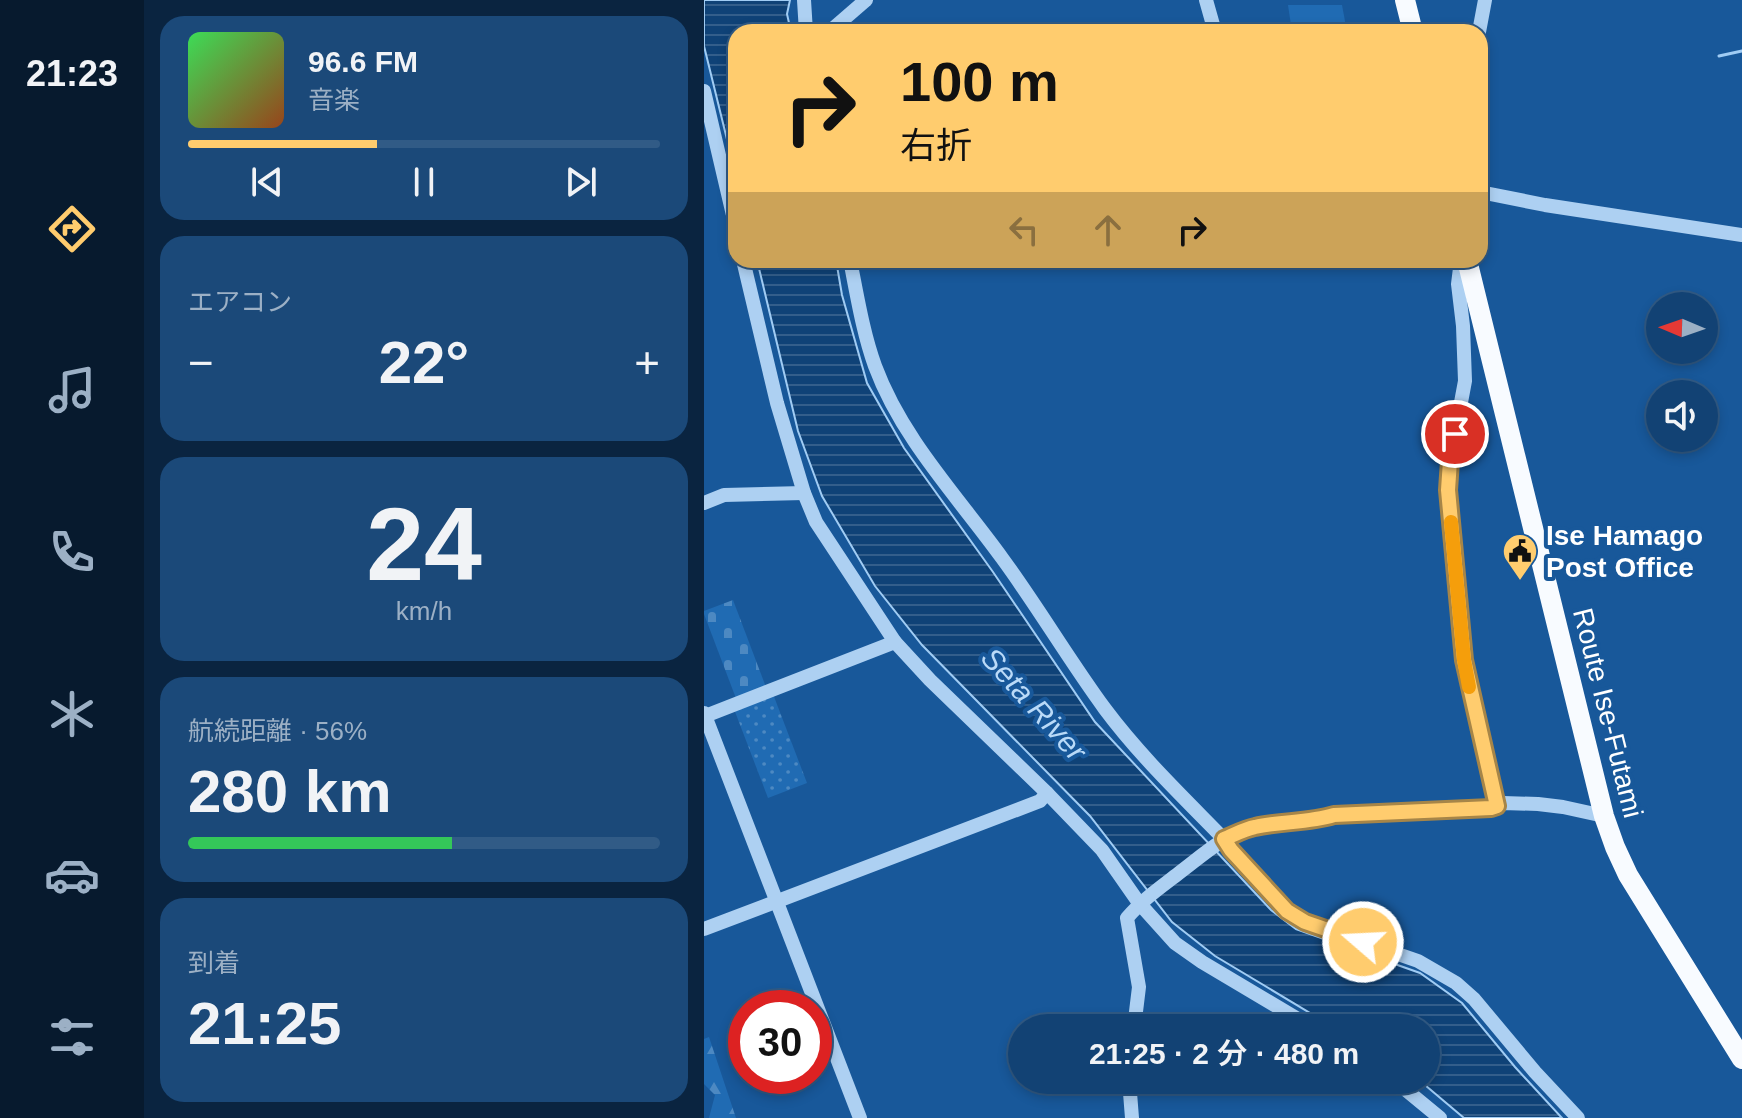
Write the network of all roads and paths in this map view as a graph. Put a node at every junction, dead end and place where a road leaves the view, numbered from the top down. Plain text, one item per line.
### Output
1 (804, 0) edge
2 (866, 0) edge
3 (1206, 0) edge
4 (1405, 0) edge
5 (1485, 0) edge
6 (841, 22) edge
7 (805, 24) edge
8 (1213, 24) edge
9 (1411, 24) edge
10 (1480, 24) edge
11 (704, 91) edge
12 (1488, 193) edge
13 (728, 194) edge
14 (1742, 235) edge
15 (745, 268) edge
16 (852, 268) edge
17 (1462, 268) edge
18 (1466, 268) edge
19 (804, 493) junction
20 (704, 503) edge
21 (895, 642) junction
22 (705, 714) edge
23 (1047, 793) junction
24 (1497, 806) junction
25 (1604, 816) junction
26 (1224, 839) junction
27 (1140, 902) junction
28 (778, 903) junction
29 (704, 929) edge
30 (1136, 1014) edge
31 (1289, 1014) edge
32 (1742, 1059) edge
33 (1130, 1094) edge
34 (1411, 1094) edge
35 (860, 1118) edge
36 (1132, 1118) edge
37 (1440, 1118) edge
38 (1578, 1118) edge

1 - 7 street
2 - 6 street
3 - 8 street
4 - 9 main road
5 - 10 street
11 - 13 street
12 - 14 street
15 - 19 street
16 - 26 street
17 - 24 street
18 - 25 main road, Route Ise-Futami
19 - 20 street
19 - 21 street
21 - 22 street
21 - 23 street
22 - 28 street
23 - 27 street
23 - 28 street
24 - 25 street
24 - 26 street
25 - 32 main road, Route Ise-Futami
26 - 27 street
26 - 38 street
27 - 30 street
27 - 31 street
28 - 29 street
28 - 35 street
33 - 36 street
34 - 37 street

